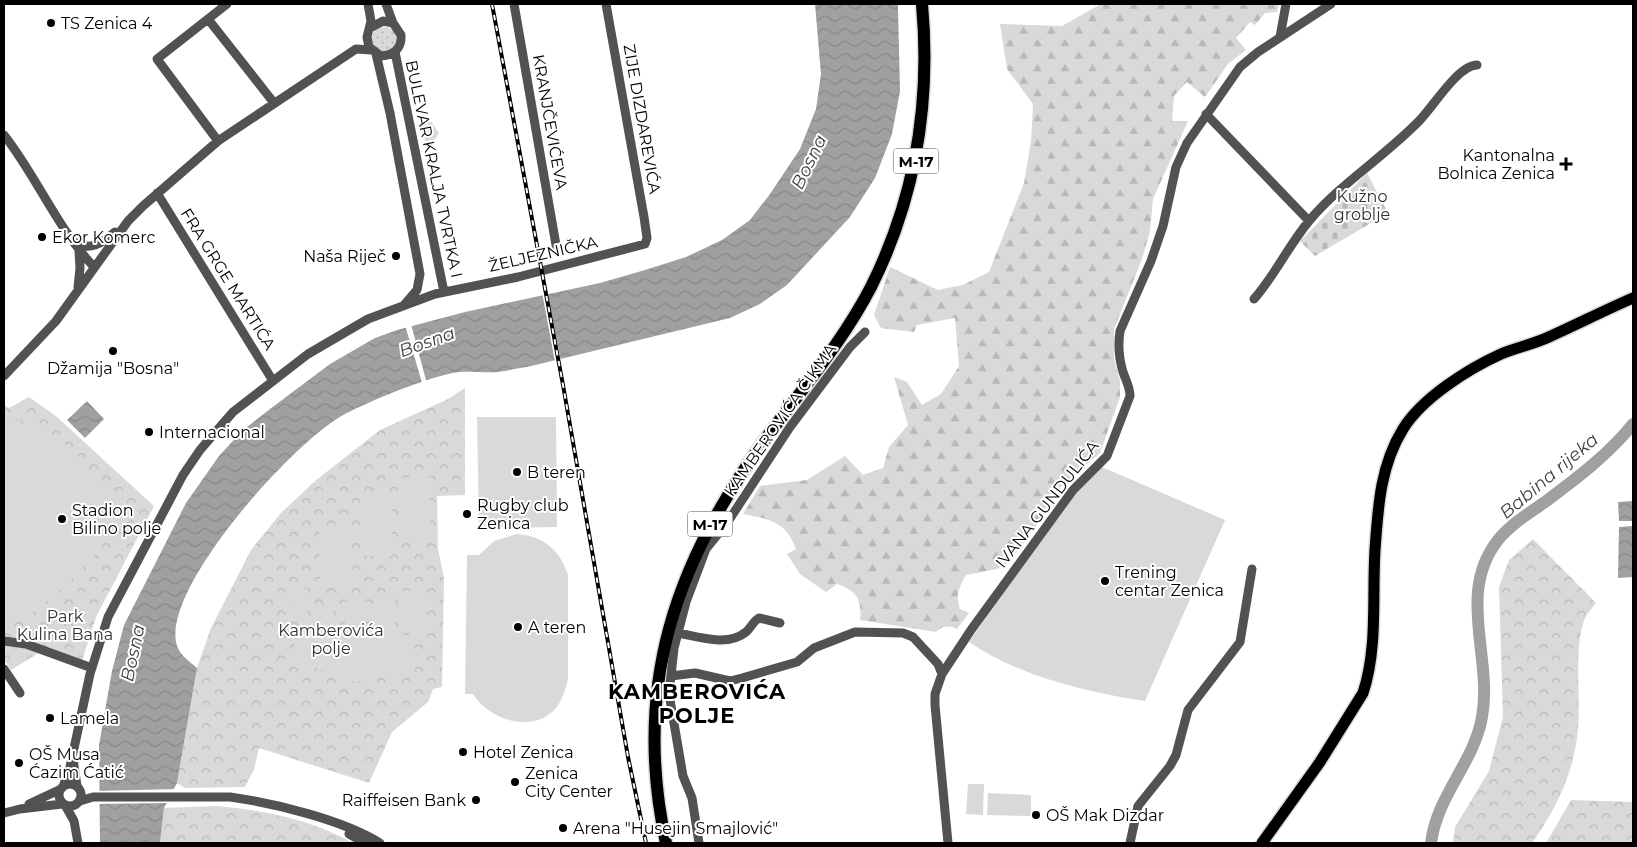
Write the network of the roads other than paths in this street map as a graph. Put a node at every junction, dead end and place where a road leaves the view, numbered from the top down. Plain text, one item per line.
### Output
1 (227, 4) edge
2 (368, 4) edge
3 (386, 4) edge
4 (514, 4) edge
5 (606, 4) edge
6 (922, 4) edge
7 (1286, 4) edge
8 (1331, 4) edge
9 (208, 19) junction
10 (393, 23) junction
11 (369, 30) junction
12 (1280, 37) junction
13 (374, 52) junction
14 (395, 52) junction
15 (336, 62) junction
16 (1477, 65) dead end
17 (274, 103) junction
18 (1206, 114) junction
19 (4, 135) edge
20 (218, 141) junction
21 (157, 194) junction
22 (128, 220) junction
23 (1309, 221) junction
24 (72, 241) junction
25 (647, 241) joint
26 (556, 245) dead end
27 (78, 250) junction
28 (94, 267) junction
29 (420, 274) junction
30 (77, 290) junction
31 (439, 293) junction
32 (1633, 298) edge
33 (1254, 299) dead end
34 (404, 305) junction
35 (865, 332) dead end
36 (4, 376) edge
37 (273, 381) junction
38 (1252, 569) dead end
39 (780, 623) dead end
40 (678, 633) junction
41 (4, 641) edge
42 (92, 668) junction
43 (4, 669) edge
44 (942, 674) junction
45 (671, 676) junction
46 (20, 693) dead end
47 (73, 755) junction
48 (62, 788) junction
49 (79, 796) junction
50 (64, 804) junction
51 (20, 809) junction
52 (4, 813) edge
53 (324, 820) junction
54 (78, 842) edge
55 (365, 843) edge
56 (380, 843) edge
57 (666, 843) edge
58 (699, 843) edge
59 (948, 843) edge
60 (1130, 843) edge
61 (1262, 843) edge

1 - 9 street
2 - 11 street, BULEVAR KRALJA TVRTKA I
3 - 10 street, BULEVAR KRALJA TVRTKA I
4 - 26 street, KRANJČEVIĆEVA
5 - 25 street, ZIJE DIZDAREVIĆA
6 - 57 highway, M-17
7 - 12 street
8 - 12 street, IVANA GUNDULIĆA
9 - 17 street
9 - 20 street
10 - 11 street
10 - 14 street, BULEVAR KRALJA TVRTKA I
11 - 13 street, BULEVAR KRALJA TVRTKA I
11 - 15 street
12 - 18 street, IVANA GUNDULIĆA
13 - 14 street, BULEVAR KRALJA TVRTKA I
13 - 15 street
13 - 29 street, BULEVAR KRALJA TVRTKA I
14 - 31 street, BULEVAR KRALJA TVRTKA I
15 - 17 street
16 - 23 street
17 - 20 street
18 - 23 street
18 - 44 street, IVANA GUNDULIĆA
19 - 24 street
20 - 21 street
21 - 22 street
21 - 37 street, FRA GRGE MARTIĆA
22 - 24 street
22 - 28 street
23 - 33 street
24 - 27 street
25 - 31 street, ŽELJEZNIČKA
27 - 28 street
27 - 30 street
28 - 30 street
29 - 31 street
29 - 34 street
30 - 36 street
31 - 34 street, ŽELJEZNIČKA
32 - 61 main road
34 - 37 street, ŽELJEZNIČKA
35 - 40 street, KAMBEROVIĆA ČIKMA
37 - 42 street, ŽELJEZNIČKA
38 - 60 street
39 - 40 street
40 - 45 street, KAMBEROVIĆA ČIKMA
41 - 42 street
42 - 47 street, ŽELJEZNIČKA
43 - 46 street
44 - 45 street
44 - 59 street, IVANA GUNDULIĆA
45 - 58 street, KAMBEROVIĆA ČIKMA
47 - 48 street
47 - 49 street
48 - 49 street
48 - 50 street
48 - 51 street
49 - 50 street
49 - 53 street
49 - 54 street
50 - 51 street
50 - 54 street
51 - 52 street
53 - 55 street
53 - 56 street

